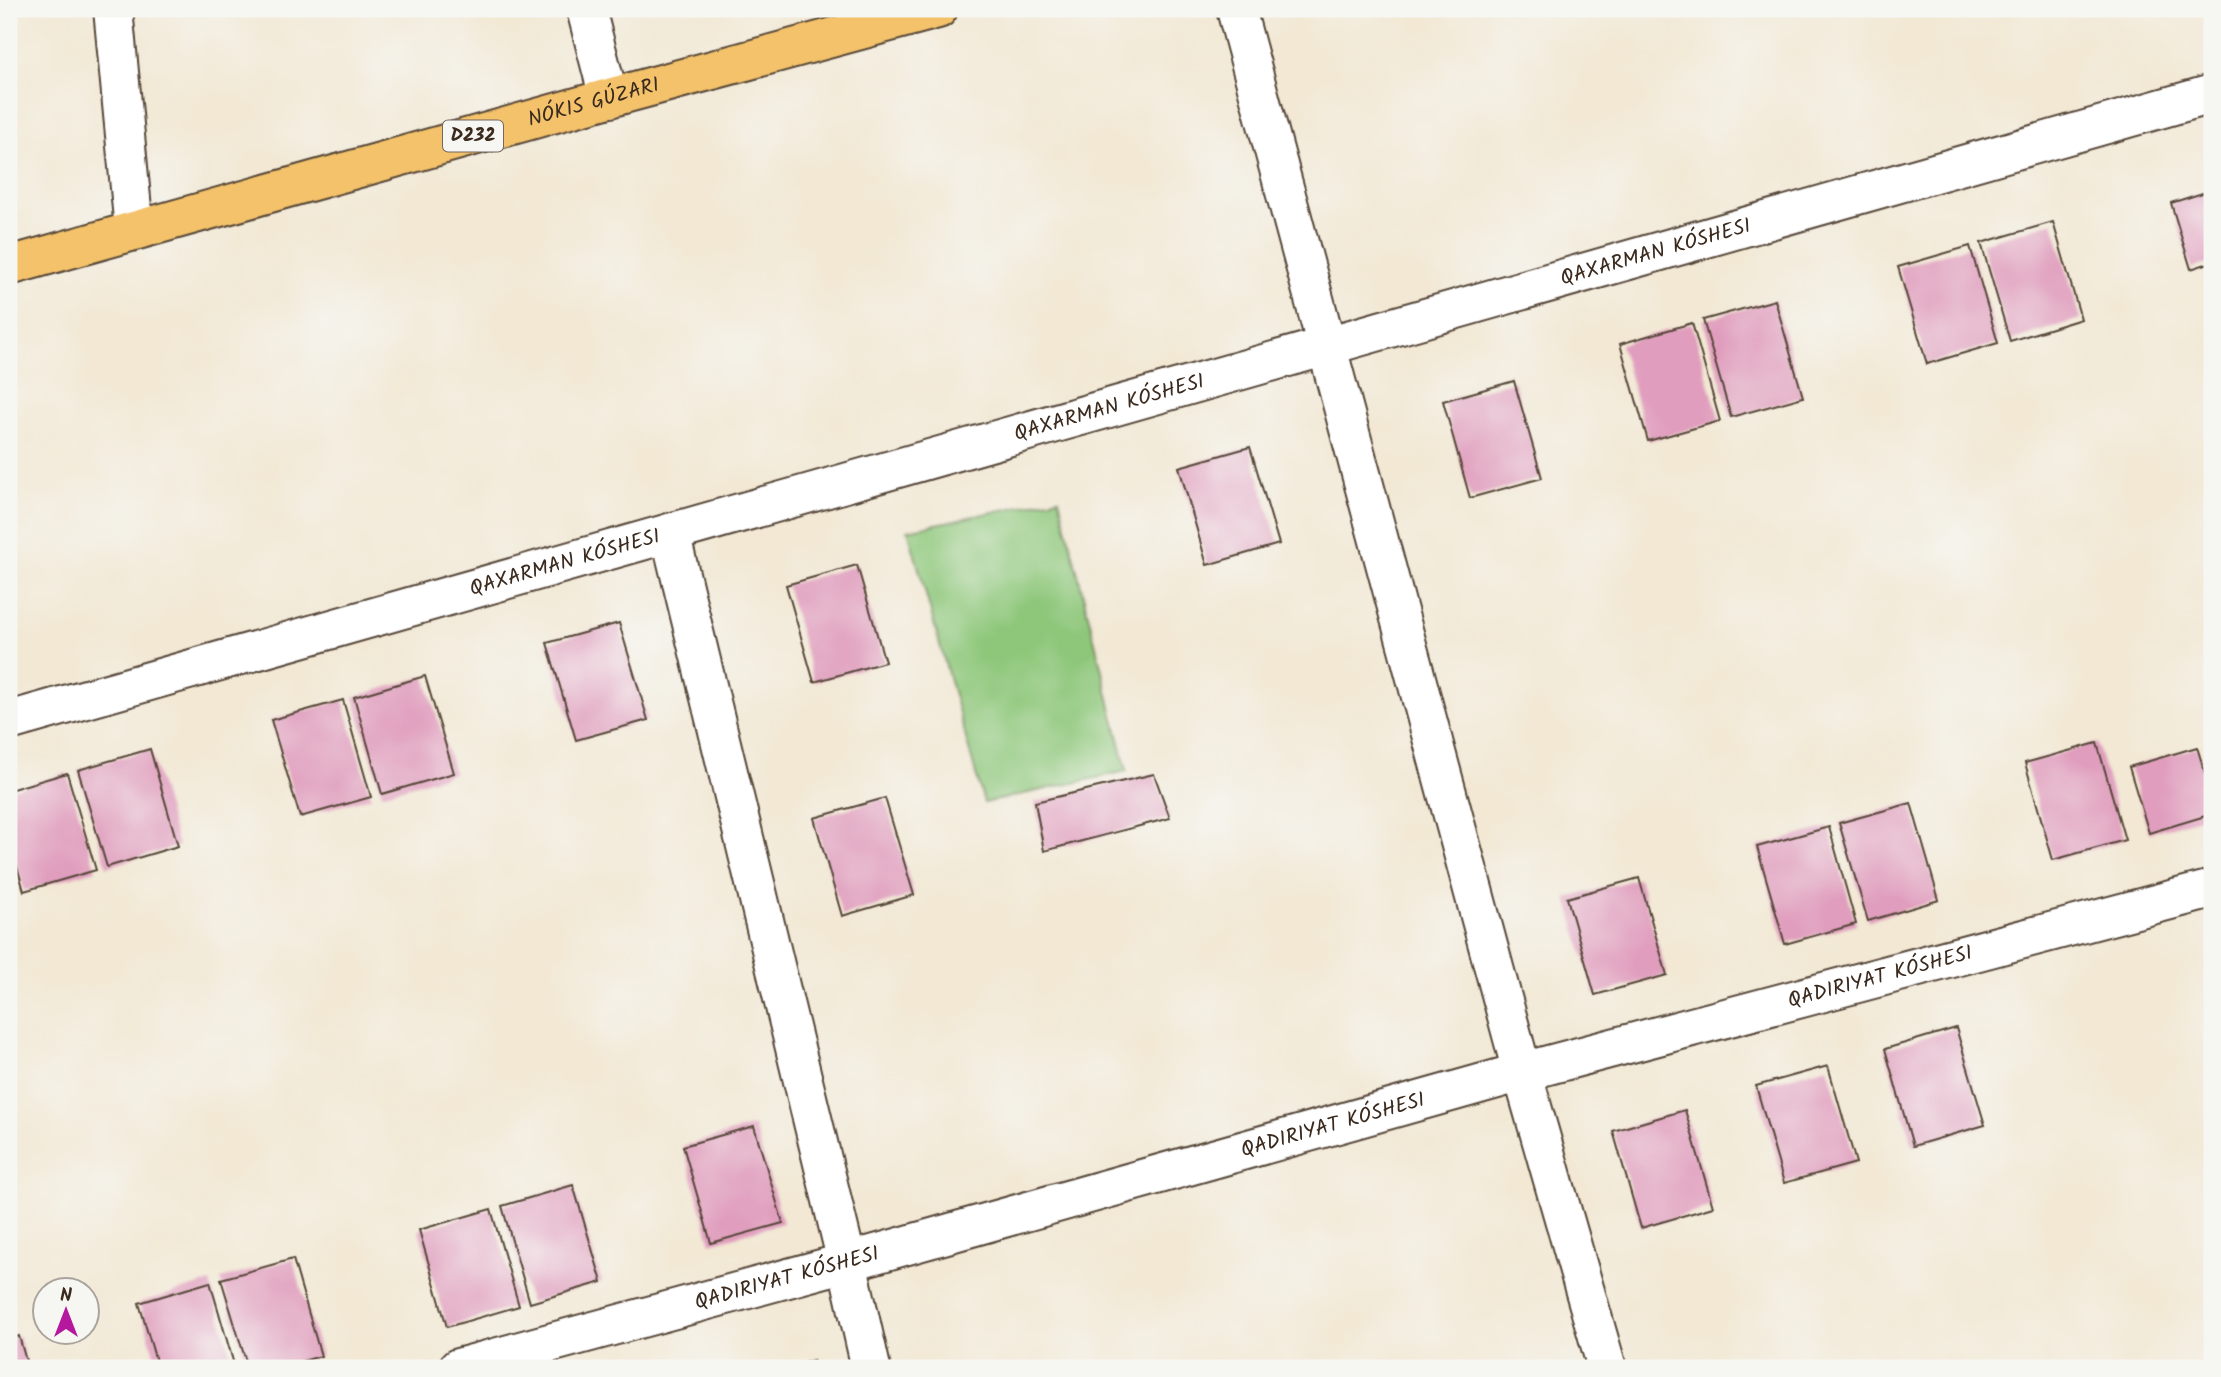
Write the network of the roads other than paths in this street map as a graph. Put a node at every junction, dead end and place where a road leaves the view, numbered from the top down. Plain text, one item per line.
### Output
1 (113, 9) edge
2 (586, 9) edge
3 (938, 9) edge
4 (1236, 9) edge
5 (2212, 94) edge
6 (609, 98) junction
7 (134, 230) junction
8 (9, 266) edge
9 (1328, 345) junction
10 (670, 533) junction
11 (9, 721) edge
12 (2212, 890) edge
13 (1522, 1072) junction
14 (847, 1262) junction
15 (458, 1368) edge
16 (871, 1368) edge
17 (1607, 1368) edge

1 - 7 street
2 - 6 street
3 - 6 main road, D232
4 - 9 street
5 - 9 street, QAXARMAN KÓSHESI
6 - 7 main road, D232
7 - 8 main road, D232
9 - 10 street, QAXARMAN KÓSHESI
9 - 13 street
10 - 11 street, QAXARMAN KÓSHESI
10 - 14 street
12 - 13 street, QADIRIYAT KÓSHESI
13 - 14 street, QADIRIYAT KÓSHESI
13 - 17 street
14 - 15 street, QADIRIYAT KÓSHESI
14 - 16 street

